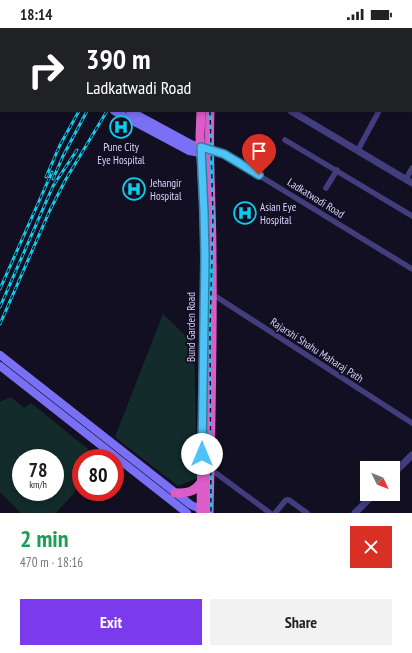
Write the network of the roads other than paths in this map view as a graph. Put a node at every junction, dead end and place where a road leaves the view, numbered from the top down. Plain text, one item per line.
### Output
1 (116, 112) edge
2 (132, 112) edge
3 (201, 112) edge
4 (210, 112) edge
5 (293, 112) edge
6 (378, 112) edge
7 (285, 140) dead end
8 (358, 150) junction
9 (205, 151) junction
10 (412, 168) edge
11 (337, 170) junction
12 (409, 181) edge
13 (326, 188) dead end
14 (412, 216) edge
15 (412, 269) edge
16 (212, 294) junction
17 (0, 355) edge
18 (0, 366) edge
19 (412, 423) edge
20 (412, 455) edge
21 (400, 467) edge
22 (206, 468) junction
23 (202, 481) junction
24 (175, 493) junction
25 (367, 501) edge
26 (205, 510) edge
27 (187, 513) edge
28 (270, 513) edge
29 (275, 513) edge
30 (307, 513) edge
31 (355, 513) edge

1 - 9 main road
2 - 9 main road
3 - 9 highway
4 - 9 highway
5 - 8 street
6 - 8 street
7 - 11 street
8 - 12 street
9 - 15 street, Ladkatwadi Road
9 - 16 highway, Bund Garden Road
9 - 22 highway, Bund Garden Road
10 - 12 street
11 - 13 street
11 - 14 street
16 - 19 street, Rajarshi Shahu Maharaj Path
16 - 22 highway, Bund Garden Road
17 - 24 main road
18 - 27 main road
20 - 21 street
22 - 23 highway, Bund Garden Road
22 - 26 highway, Bund Garden Road
22 - 28 street
23 - 24 highway
23 - 26 highway, Bund Garden Road
24 - 26 main road
25 - 31 street
29 - 30 street

